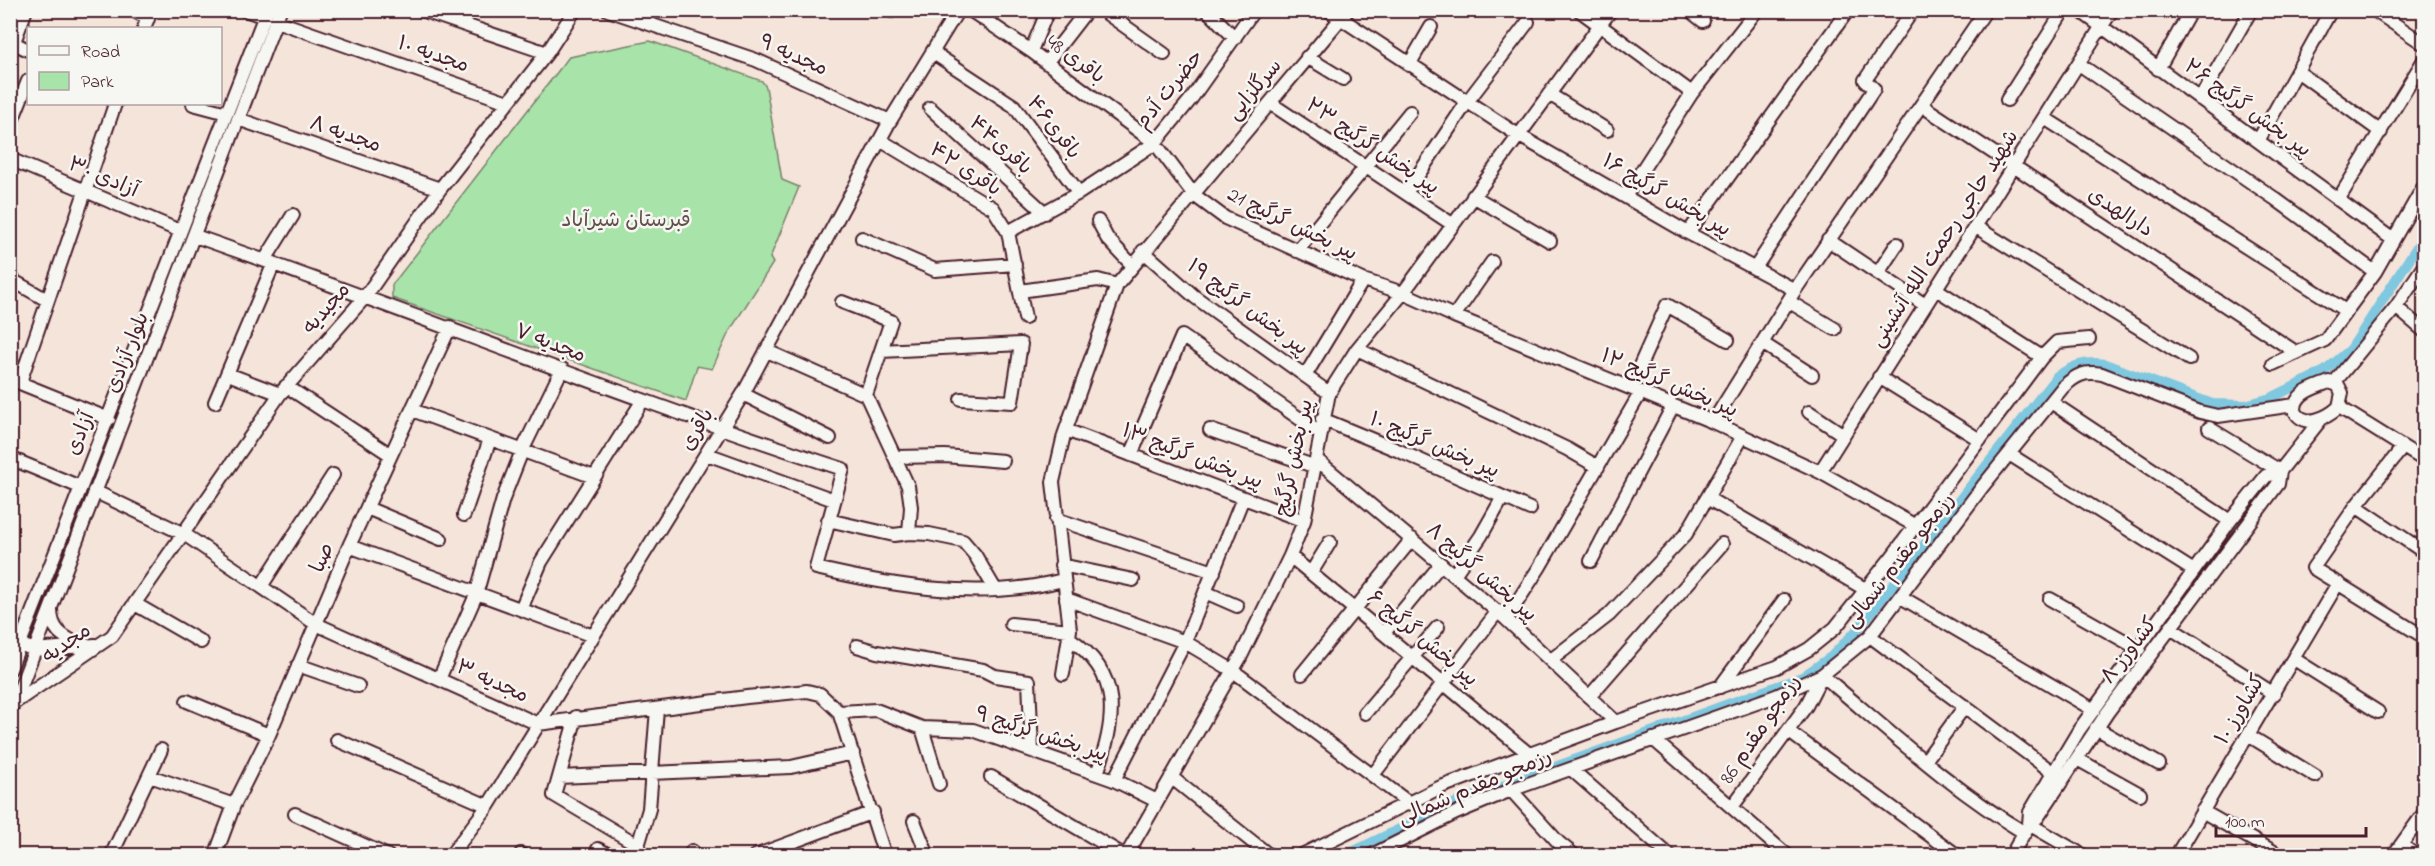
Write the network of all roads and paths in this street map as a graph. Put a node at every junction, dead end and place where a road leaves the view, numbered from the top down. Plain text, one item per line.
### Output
1 (26, 10) edge
2 (133, 10) edge
3 (245, 10) edge
4 (421, 10) edge
5 (575, 10) edge
6 (608, 10) edge
7 (958, 10) edge
8 (970, 10) edge
9 (1048, 10) edge
10 (1087, 10) edge
11 (1102, 10) edge
12 (1207, 10) edge
13 (1254, 10) edge
14 (1328, 10) edge
15 (1579, 10) edge
16 (1611, 10) edge
17 (1689, 10) edge
18 (1757, 10) edge
19 (1848, 10) edge
20 (1913, 10) edge
21 (1986, 10) edge
22 (2064, 10) edge
23 (2079, 10) edge
24 (2112, 10) edge
25 (2191, 10) edge
26 (2250, 10) edge
27 (2331, 10) edge
28 (2374, 10) edge
29 (272, 15) edge
30 (1343, 15) edge
31 (147, 19) edge
32 (1703, 21) dead end
33 (1528, 22) dead end
34 (1600, 25) junction
35 (1431, 27) dead end
36 (2101, 27) junction
37 (1235, 38) junction
38 (12, 42) edge
39 (2424, 44) edge
40 (27, 50) edge
41 (1030, 51) junction
42 (932, 52) junction
43 (547, 53) junction
44 (1164, 54) dead end
45 (1307, 57) junction
46 (2424, 60) edge
47 (1046, 63) junction
48 (2079, 64) junction
49 (1409, 65) junction
50 (2158, 69) junction
51 (2298, 70) junction
52 (1343, 80) dead end
53 (27, 84) edge
54 (1692, 93) junction
55 (1549, 94) junction
56 (2200, 99) junction
57 (2007, 100) dead end
58 (508, 102) junction
59 (1467, 102) junction
60 (1270, 103) junction
61 (115, 105) edge
62 (196, 105) edge
63 (1921, 105) junction
64 (930, 108) dead end
65 (1410, 112) dead end
66 (232, 116) junction
67 (2046, 119) junction
68 (890, 121) junction
69 (10, 126) edge
70 (1607, 130) dead end
71 (2381, 132) junction
72 (1518, 135) junction
73 (880, 140) junction
74 (2258, 141) junction
75 (1155, 143) junction
76 (10, 159) edge
77 (1366, 166) junction
78 (2015, 167) junction
79 (2424, 186) edge
80 (440, 189) junction
81 (86, 192) junction
82 (1406, 193) junction
83 (1078, 194) junction
84 (1194, 195) junction
85 (1626, 195) junction
86 (1473, 196) junction
87 (2338, 200) junction
88 (1045, 213) junction
89 (293, 215) dead end
90 (1098, 221) dead end
91 (1452, 224) junction
92 (1976, 227) junction
93 (180, 231) junction
94 (1008, 232) junction
95 (1688, 233) junction
96 (195, 236) junction
97 (862, 238) dead end
98 (2392, 238) junction
99 (1550, 240) dead end
100 (1828, 240) junction
101 (1898, 243) dead end
102 (1143, 251) junction
103 (1297, 251) junction
104 (269, 262) junction
105 (1492, 262) dead end
106 (1015, 264) junction
107 (1132, 266) junction
108 (2424, 266) edge
109 (1755, 268) junction
110 (2375, 272) junction
111 (1878, 273) junction
112 (10, 279) edge
113 (1363, 280) junction
114 (1117, 285) junction
115 (1936, 289) junction
116 (1020, 291) junction
117 (1403, 293) junction
118 (1791, 295) junction
119 (365, 297) junction
120 (47, 300) junction
121 (842, 302) dead end
122 (1925, 305) junction
123 (2396, 307) junction
124 (2346, 311) junction
125 (1454, 316) junction
126 (1025, 318) dead end
127 (450, 327) junction
128 (1835, 329) dead end
129 (2424, 331) edge
130 (2089, 339) dead end
131 (1728, 340) dead end
132 (138, 341) junction
133 (1762, 343) junction
134 (152, 345) junction
135 (1357, 349) junction
136 (766, 351) junction
137 (881, 351) junction
138 (2297, 353) junction
139 (2042, 357) junction
140 (2189, 359) dead end
141 (2273, 364) dead end
142 (562, 369) junction
143 (228, 374) junction
144 (1812, 375) dead end
145 (1305, 376) junction
146 (1879, 377) junction
147 (15, 380) edge
148 (2334, 383) junction
149 (283, 390) junction
150 (1636, 390) junction
151 (1329, 393) junction
152 (743, 394) junction
153 (866, 395) junction
154 (961, 399) dead end
155 (644, 400) junction
156 (215, 402) dead end
157 (2050, 402) junction
158 (2295, 405) junction
159 (1673, 406) junction
160 (2340, 407) junction
161 (412, 410) junction
162 (1809, 411) dead end
163 (2322, 418) junction
164 (109, 419) junction
165 (1322, 419) junction
166 (1713, 422) junction
167 (2209, 428) dead end
168 (721, 429) junction
169 (1066, 430) junction
170 (1210, 430) dead end
171 (1320, 433) junction
172 (1842, 434) junction
173 (1743, 436) junction
174 (830, 438) dead end
175 (490, 439) junction
176 (1980, 440) junction
177 (2403, 447) junction
178 (522, 451) junction
179 (707, 454) junction
180 (2009, 454) junction
181 (391, 455) junction
182 (1131, 455) junction
183 (896, 457) junction
184 (10, 458) edge
185 (2424, 460) edge
186 (1003, 461) dead end
187 (1316, 463) junction
188 (1598, 467) junction
189 (2280, 471) junction
190 (1820, 472) junction
191 (333, 475) dead end
192 (594, 477) junction
193 (81, 487) junction
194 (94, 491) junction
195 (1503, 497) junction
196 (1244, 498) junction
197 (1707, 498) junction
198 (834, 500) junction
199 (2356, 506) junction
200 (367, 508) junction
201 (1530, 509) dead end
202 (464, 515) dead end
203 (1056, 519) junction
204 (828, 520) junction
205 (1304, 521) junction
206 (2230, 521) junction
207 (1914, 525) junction
208 (909, 533) junction
209 (184, 534) junction
210 (441, 539) dead end
211 (1412, 539) junction
212 (1330, 542) dead end
213 (1722, 544) dead end
214 (349, 546) junction
215 (2424, 552) edge
216 (1290, 556) junction
217 (1591, 561) dead end
218 (1441, 564) junction
219 (1061, 565) junction
220 (2194, 571) junction
221 (1214, 572) junction
222 (1311, 573) junction
223 (1454, 574) junction
224 (1063, 580) junction
225 (1133, 580) dead end
226 (2338, 583) junction
227 (262, 585) junction
228 (995, 589) junction
229 (1866, 589) junction
230 (1205, 592) junction
231 (476, 595) junction
232 (1901, 597) junction
233 (1066, 599) junction
234 (2050, 599) dead end
235 (1784, 600) dead end
236 (51, 604) junction
237 (135, 604) junction
238 (1236, 606) dead end
239 (521, 609) junction
240 (1357, 610) junction
241 (1502, 615) junction
242 (316, 624) junction
243 (1011, 624) dead end
244 (1438, 627) dead end
245 (2172, 629) junction
246 (1384, 633) junction
247 (1070, 634) junction
248 (112, 636) junction
249 (593, 636) junction
250 (1870, 636) junction
251 (2424, 638) edge
252 (201, 642) dead end
253 (1185, 642) junction
254 (20, 645) junction
255 (857, 646) dead end
256 (84, 648) junction
257 (2139, 649) junction
258 (34, 650) junction
259 (1414, 657) junction
260 (2294, 659) junction
261 (1551, 660) junction
262 (298, 665) junction
263 (10, 669) edge
264 (1232, 670) junction
265 (1063, 674) dead end
266 (1302, 674) dead end
267 (1822, 675) junction
268 (439, 679) junction
269 (1443, 681) junction
270 (358, 686) dead end
271 (1720, 687) junction
272 (2274, 694) junction
273 (1589, 696) junction
274 (187, 701) dead end
275 (1965, 706) junction
276 (12, 707) edge
277 (657, 709) junction
278 (2094, 710) junction
279 (839, 712) junction
280 (2378, 712) dead end
281 (1365, 713) dead end
282 (576, 717) junction
283 (1616, 722) junction
284 (538, 724) junction
285 (922, 728) junction
286 (2096, 728) junction
287 (1788, 731) junction
288 (269, 735) junction
289 (2248, 735) junction
290 (1653, 739) junction
291 (337, 740) dead end
292 (161, 750) dead end
293 (1032, 750) junction
294 (853, 753) junction
295 (1529, 754) junction
296 (2077, 759) junction
297 (1925, 761) junction
298 (2158, 764) dead end
299 (1571, 769) junction
300 (653, 772) junction
301 (1097, 774) junction
302 (1373, 775) junction
303 (150, 776) junction
304 (2058, 776) junction
305 (2315, 776) dead end
306 (559, 777) junction
307 (991, 777) dead end
308 (1171, 777) junction
309 (1114, 780) junction
310 (939, 784) dead end
311 (1510, 790) junction
312 (2140, 794) dead end
313 (1157, 801) junction
314 (1409, 803) junction
315 (234, 805) junction
316 (488, 806) junction
317 (1732, 807) junction
318 (2202, 811) junction
319 (873, 812) junction
320 (2424, 813) edge
321 (295, 814) dead end
322 (914, 821) dead end
323 (2027, 829) junction
324 (2401, 844) junction
325 (598, 849) dead end
326 (637, 850) edge
327 (2274, 852) dead end
328 (111, 855) edge
329 (215, 855) edge
330 (388, 855) edge
331 (450, 855) edge
332 (610, 855) edge
333 (755, 855) edge
334 (885, 855) edge
335 (928, 855) edge
336 (1126, 855) edge
337 (1270, 855) edge
338 (1300, 855) edge
339 (1370, 855) edge
340 (1575, 855) edge
341 (1670, 855) edge
342 (1788, 855) edge
343 (1958, 855) edge
344 (2011, 855) edge
345 (2084, 855) edge
346 (2176, 855) edge
347 (2393, 855) edge
348 (2417, 855) edge

1 - 38 street
2 - 31 street
3 - 29 street, مجدیه ۱۰
4 - 43 street
5 - 43 street, مجیدیه
6 - 68 street, مجدیه ۹
7 - 42 street, باقری
8 - 41 street, باقری 48
9 - 41 street
10 - 47 street
11 - 44 street
12 - 37 street
13 - 37 street, حضرت آدم
14 - 30 street, پیر بخش گرگیج ۱۶
15 - 34 street
16 - 34 street, پیر بخش گرگیج
17 - 32 street
18 - 54 street
19 - 95 street
20 - 109 street
21 - 63 street
22 - 57 street
23 - 36 street, پیر بخش گرگیج ۲۶
24 - 36 street, شهید حاجی رحمت الله آنشینی
25 - 50 street
26 - 56 street
27 - 51 street
28 - 39 street
29 - 58 street, مجدیه ۱۰
29 - 66 street, بلوار آزادی
30 - 45 street, سرگلزایی
30 - 49 street, پیر بخش گرگیج ۱۶
33 - 59 street
34 - 54 street
34 - 55 street, پیر بخش گرگیج
35 - 49 street
36 - 48 street, شهید حاجی رحمت الله آنشینی
36 - 50 street, پیر بخش گرگیج ۲۶
37 - 75 street, حضرت آدم
38 - 40 street
41 - 47 street, باقری 48
42 - 68 street, باقری
42 - 83 street, باقری۴۶
43 - 58 street, مجیدیه
45 - 52 street
45 - 60 street, سرگلزایی
46 - 71 street
47 - 75 street, باقری 48
48 - 67 street, شهید حاجی رحمت الله آنشینی
48 - 110 street
49 - 59 street, پیر بخش گرگیج ۱۶
50 - 56 street, پیر بخش گرگیج ۲۶
51 - 71 street
51 - 74 street
53 - 69 street
54 - 85 street
55 - 70 street
55 - 72 street, پیر بخش گرگیج
56 - 74 street, پیر بخش گرگیج ۲۶
58 - 80 street, مجیدیه
59 - 72 street, پیر بخش گرگیج ۱۶
59 - 82 street
60 - 77 street, پیر بخش گرگیج ۲۳
60 - 84 street, سرگلزایی
61 - 81 street
62 - 66 street, مجدیه ۸
63 - 78 street, دارالهدی
63 - 100 street
64 - 88 street, باقری۴۴
65 - 77 street
66 - 80 street, مجدیه ۸
66 - 93 street, آزادی
66 - 96 street, بلوار آزادی
67 - 78 street, شهید حاجی رحمت الله آنشینی
67 - 124 street
68 - 73 street, باقری
71 - 87 street
72 - 85 street, پیر بخش گرگیج ۱۶
72 - 86 street, پیر بخش گرگیج
73 - 94 street, باقری ۴۲
73 - 136 street, باقری
74 - 87 street, پیر بخش گرگیج ۲۶
75 - 83 street, حضرت آدم
75 - 84 street, پیر بخش گرگیج 21
76 - 81 street, آزادی ۳۰
77 - 82 street, پیر بخش گرگیج ۲۳
77 - 103 street
78 - 92 street, شهید حاجی رحمت الله آنشینی
78 - 138 street, دارالهدی
79 - 98 street
80 - 119 street, مجیدیه
81 - 93 street, آزادی ۳۰
81 - 120 street
82 - 91 street, پیر بخش گرگیج ۲۳
83 - 88 street, حضرت آدم
84 - 102 street, سرگلزایی
84 - 103 street, پیر بخش گرگیج 21
85 - 95 street, پیر بخش گرگیج ۱۶
86 - 91 street, پیر بخش گرگیج
86 - 99 street
87 - 98 street, پیر بخش گرگیج ۲۶
88 - 94 street, حضرت آدم
89 - 104 street
90 - 107 street
91 - 117 street, پیر بخش گرگیج
92 - 115 street, شهید حاجی رحمت الله آنشینی
92 - 140 street
93 - 132 street, آزادی
94 - 106 street, باقری ۴۲
95 - 109 street, پیر بخش گرگیج ۱۶
96 - 104 street, مجدیه ۷
96 - 134 street, بلوار آزادی
97 - 106 street
98 - 110 street
100 - 111 street
100 - 118 street
101 - 111 street
102 - 107 street, سرگلزایی
102 - 145 street, پیر بخش گرگیج ۱۹
103 - 113 street, پیر بخش گرگیج 21
104 - 119 street, مجدیه ۷
104 - 143 street
105 - 125 street
106 - 116 street, باقری ۴۲
107 - 114 street, سرگلزایی
108 - 123 street
109 - 118 street, پیر بخش گرگیج ۱۶
110 - 124 street
111 - 122 street
112 - 120 street
113 - 117 street, پیر بخش گرگیج 21
113 - 145 street
114 - 116 street
114 - 169 street, سرگلزایی
115 - 122 street, شهید حاجی رحمت الله آنشینی
115 - 139 street
116 - 126 street, باقری ۴۲
117 - 125 street, پیر بخش گرگیج ۱۲
117 - 135 street, پیر بخش گرگیج
118 - 128 street, پیر بخش گرگیج ۱۶
118 - 133 street
119 - 127 street, مجدیه ۷
119 - 149 street, مجیدیه
120 - 147 street
121 - 137 street
122 - 146 street, شهید حاجی رحمت الله آنشینی
123 - 129 street
123 - 148 street
124 - 138 street
125 - 150 street, پیر بخش گرگیج ۱۲
127 - 142 street, مجدیه ۷
127 - 161 street, صبا
130 - 139 street
131 - 150 street
132 - 134 street
132 - 164 street, آزادی
133 - 144 street
133 - 166 street
134 - 194 street, بلوار آزادی
135 - 151 street, پیر بخش گرگیج
135 - 188 street
136 - 152 street, باقری
136 - 153 street
137 - 153 street
137 - 154 street
138 - 141 street
139 - 176 street
142 - 155 street, مجدیه ۷
142 - 178 street
143 - 149 street
143 - 156 street
145 - 151 street, پیر بخش گرگیج ۱۹
146 - 172 street, شهید حاجی رحمت الله آنشینی
146 - 176 street
147 - 164 street
148 - 158 street
148 - 160 street
149 - 181 street
149 - 209 street, مجیدیه
150 - 159 street, پیر بخش گرگیج ۱۲
150 - 188 street
151 - 165 street, پیر بخش گرگیج
152 - 168 street, باقری
152 - 174 street
153 - 183 street
155 - 168 street, مجدیه ۷
155 - 192 street
157 - 158 street, رزمجو مقدم شمالی
157 - 180 street, رزمجو مقدم شمالی
157 - 206 street
158 - 163 street
159 - 166 street, پیر بخش گرگیج ۱۲
159 - 217 street
160 - 163 street
160 - 177 street
161 - 175 street
161 - 181 street, صبا
162 - 172 street
163 - 189 street
164 - 193 street, آزادی
165 - 171 street, پیر بخش گرگیج
165 - 195 street, پیر بخش گرگیج ۱۰
166 - 173 street, پیر بخش گرگیج ۱۲
167 - 189 street
168 - 179 street, باقری
168 - 198 street, مجدیه ۷
169 - 182 street, پیر بخش گرگیج ۱۳
169 - 203 street, سرگلزایی
170 - 187 street
171 - 182 street
171 - 187 street, پیر بخش گرگیج
172 - 190 street, شهید حاجی رحمت الله آنشینی
173 - 190 street, پیر بخش گرگیج ۱۲
173 - 197 street
175 - 178 street
175 - 202 street
176 - 207 street
177 - 185 street
177 - 199 street
178 - 192 street
178 - 231 street
179 - 198 street
179 - 249 street, باقری
180 - 220 street
180 - 232 street, رزمجو مقدم شمالی
181 - 200 street, صبا
182 - 196 street, پیر بخش گرگیج ۱۳
183 - 186 street
183 - 208 street
184 - 193 street
187 - 205 street, پیر بخش گرگیج
187 - 211 street, پیر بخش گرگیج ۸
188 - 241 street
189 - 206 street
189 - 245 street, کشاورز ۸
190 - 207 street, پیر بخش گرگیج ۱۲
191 - 227 street
192 - 239 street
193 - 254 street, آزادی
194 - 209 street, مجدیه ۳
194 - 236 street, بلوار آزادی
195 - 201 street, پیر بخش گرگیج ۱۰
195 - 223 street
196 - 205 street, پیر بخش گرگیج ۱۳
196 - 221 street
197 - 229 street
197 - 261 street
198 - 204 street
199 - 215 street
199 - 226 street
200 - 210 street
200 - 214 street, صبا
203 - 219 street, سرگلزایی
203 - 221 street
204 - 208 street
204 - 228 street
205 - 216 street, پیر بخش گرگیج
206 - 220 street
207 - 229 street
208 - 228 street
209 - 227 street, مجدیه ۳
209 - 237 street, مجیدیه
211 - 218 street, پیر بخش گرگیج ۸
211 - 240 street
212 - 222 street
213 - 273 street
214 - 231 street
214 - 242 street, صبا
216 - 222 street, پیر بخش گرگیج ۶
216 - 264 street, پیر بخش گرگیج
218 - 223 street, پیر بخش گرگیج ۸
218 - 246 street
219 - 224 street, سرگلزایی
219 - 225 street
220 - 257 street
221 - 230 street
222 - 240 street, پیر بخش گرگیج ۶
223 - 241 street, پیر بخش گرگیج ۸
224 - 228 street
224 - 233 street, سرگلزایی
226 - 251 street
226 - 260 street, کشاورز ۱۰
227 - 242 street, مجدیه ۳
229 - 271 street
230 - 238 street
230 - 253 street
231 - 239 street
231 - 268 street
232 - 250 street, رزمجو مقدم شمالی
232 - 278 street
233 - 247 street, سرگلزایی
233 - 253 street
234 - 257 street
235 - 271 street
236 - 256 street
236 - 258 street, بلوار آزادی
237 - 248 street, مجیدیه
237 - 252 street
239 - 249 street
240 - 246 street, پیر بخش گرگیج ۶
240 - 266 street
241 - 261 street, پیر بخش گرگیج ۸
241 - 269 street
242 - 262 street, صبا
242 - 268 street, مجدیه ۳
243 - 247 street
244 - 259 street
245 - 272 street
245 - 286 street, کشاورز ۸
246 - 259 street, پیر بخش گرگیج ۶
247 - 265 street, سرگلزایی
247 - 301 street
248 - 256 street
248 - 276 street, مجدیه
249 - 284 street, باقری
250 - 267 street, رزمجو مقدم شمالی
250 - 275 street
253 - 264 street
253 - 309 street
254 - 258 street
254 - 263 street, آزادی
255 - 293 street
256 - 258 street
257 - 278 street
258 - 276 street, بلوار آزادی
259 - 269 street, پیر بخش گرگیج ۶
259 - 281 street
260 - 272 street, کشاورز ۱۰
260 - 280 street
261 - 273 street, پیر بخش گرگیج ۸
262 - 270 street
262 - 288 street, صبا
264 - 302 street
264 - 308 street, پیر بخش گرگیج
267 - 287 street, رزمجو مقدم 86
267 - 290 street, رزمجو مقدم شمالی
267 - 297 street
268 - 284 street, مجدیه ۳
269 - 295 street, پیر بخش گرگیج ۶
269 - 302 street
271 - 283 street
272 - 289 street, کشاورز ۱۰
273 - 283 street, پیر بخش گرگیج ۸
274 - 288 street
275 - 297 street
275 - 304 street
277 - 279 street, مجدیه ۳
277 - 282 street, مجدیه ۳
277 - 300 street
278 - 304 street
279 - 285 street, پیر بخش گرگیج ۹
279 - 294 street
282 - 284 street, مجدیه ۳
282 - 306 street
283 - 295 street
284 - 316 street, باقری
285 - 293 street, پیر بخش گرگیج ۹
285 - 310 street
286 - 296 street, کشاورز ۸
286 - 298 street
287 - 317 street, رزمجو مقدم 86
287 - 343 street
288 - 315 street, صبا
289 - 305 street
289 - 318 street, کشاورز ۱۰
290 - 299 street, رزمجو مقدم شمالی
290 - 317 street
291 - 316 street
292 - 303 street
293 - 301 street, پیر بخش گرگیج ۹
294 - 300 street
294 - 319 street
295 - 314 street
296 - 304 street, کشاورز ۸
296 - 312 street
297 - 323 street
299 - 311 street, رزمجو مقدم شمالی
299 - 341 street
300 - 306 street
300 - 326 street
301 - 309 street, پیر بخش گرگیج ۹
302 - 314 street
303 - 315 street
303 - 328 street
304 - 323 street, کشاورز ۸
306 - 326 street
307 - 336 street
308 - 313 street, پیر بخش گرگیج
308 - 337 street
309 - 313 street, پیر بخش گرگیج ۹
311 - 339 street, رزمجو مقدم شمالی
311 - 340 street
313 - 336 street, پیر بخش گرگیج
314 - 338 street
315 - 329 street, صبا
316 - 331 street, باقری
317 - 342 street
318 - 327 street
318 - 346 street, کشاورز ۱۰
319 - 333 street
319 - 334 street
320 - 324 street
321 - 330 street
322 - 335 street
323 - 344 street, کشاورز ۸
323 - 345 street
324 - 347 street
324 - 348 street
325 - 332 street

